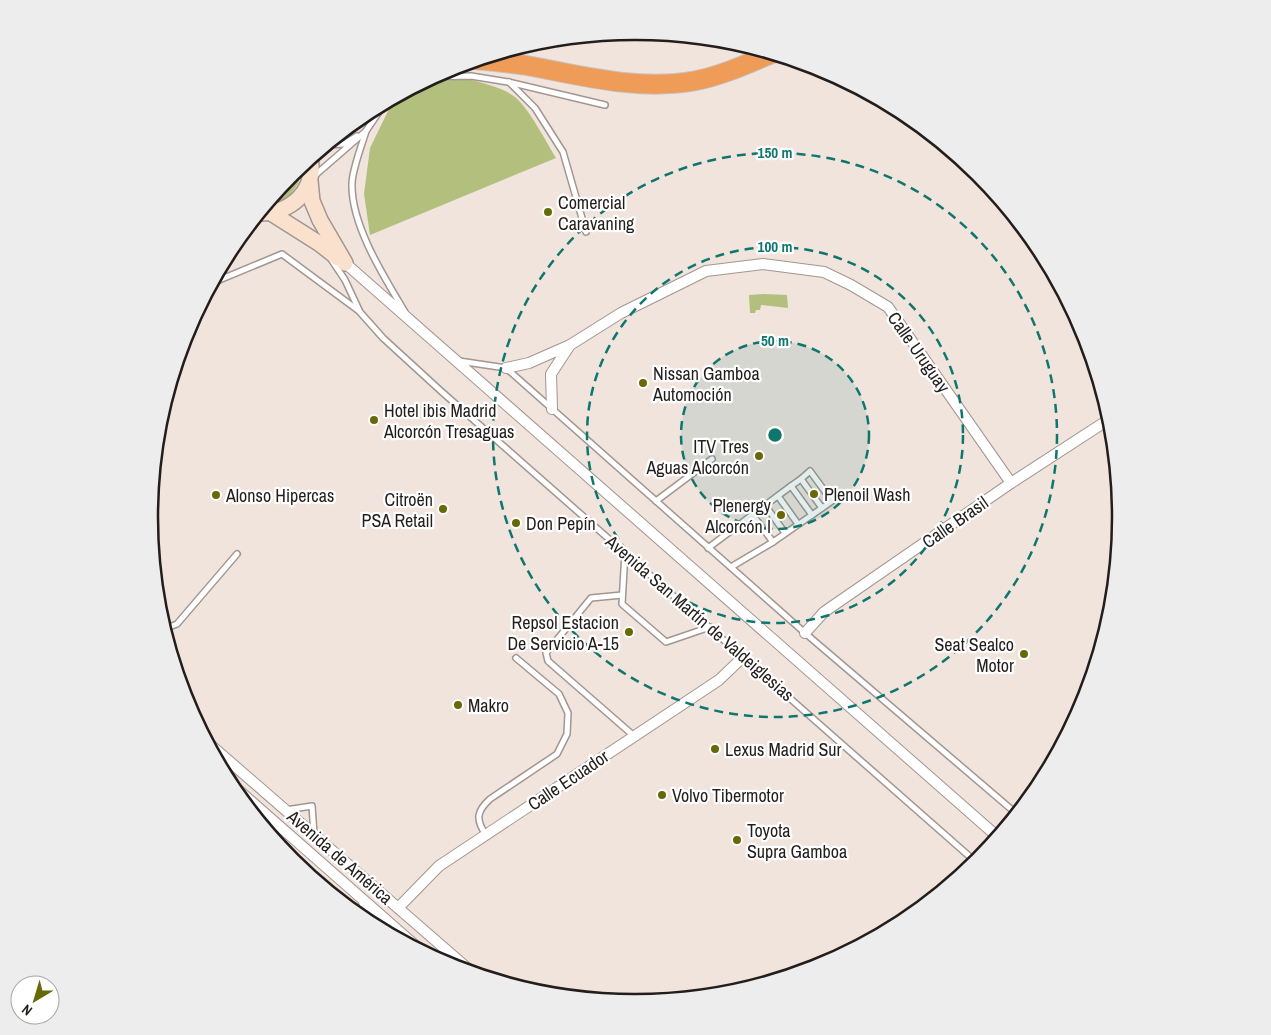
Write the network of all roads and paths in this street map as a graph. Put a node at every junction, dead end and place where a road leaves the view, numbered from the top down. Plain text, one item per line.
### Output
1 (764, 57) edge
2 (493, 62) edge
3 (452, 76) edge
4 (508, 82) junction
5 (605, 105) dead end
6 (376, 117) edge
7 (366, 131) junction
8 (338, 144) edge
9 (312, 167) edge
10 (310, 180) junction
11 (269, 212) edge
12 (267, 214) edge
13 (586, 232) dead end
14 (320, 244) junction
15 (345, 263) junction
16 (222, 279) edge
17 (359, 311) junction
18 (409, 319) junction
19 (570, 345) junction
20 (458, 361) junction
21 (506, 368) junction
22 (552, 409) junction
23 (1104, 423) edge
24 (712, 459) dead end
25 (800, 479) junction
26 (1011, 483) junction
27 (791, 486) junction
28 (778, 496) junction
29 (656, 501) junction
30 (765, 505) junction
31 (822, 508) junction
32 (752, 514) junction
33 (812, 514) junction
34 (798, 524) junction
35 (785, 533) junction
36 (773, 542) junction
37 (708, 548) junction
38 (626, 552) junction
39 (237, 554) dead end
40 (730, 567) junction
41 (622, 595) junction
42 (171, 626) edge
43 (710, 627) junction
44 (805, 633) junction
45 (743, 657) junction
46 (516, 658) dead end
47 (634, 736) junction
48 (221, 754) edge
49 (254, 804) edge
50 (286, 810) junction
51 (1012, 810) edge
52 (994, 833) edge
53 (314, 834) junction
54 (486, 834) junction
55 (971, 857) edge
56 (364, 901) junction
57 (398, 908) junction
58 (367, 912) edge
59 (402, 934) edge
60 (460, 962) edge

1 - 2 highway
3 - 4 lane
4 - 5 lane
4 - 13 lane
6 - 7 lane
7 - 8 lane
7 - 10 lane
7 - 18 lane
9 - 10 street
10 - 11 street
10 - 15 street
12 - 14 street, Avenida San Martín de Valdeiglesias
14 - 15 street
14 - 17 lane, Avenida San Martín de Valdeiglesias
15 - 18 street, Avenida San Martín de Valdeiglesias
16 - 17 lane, Avenida San Martín de Valdeiglesias
17 - 38 lane, Avenida San Martín de Valdeiglesias
18 - 20 street, Avenida San Martín de Valdeiglesias
19 - 21 street, Calle Uruguay
19 - 22 street, Calle Uruguay
19 - 26 street, Calle Uruguay
20 - 21 lane
20 - 52 street, Avenida San Martín de Valdeiglesias
21 - 22 lane
22 - 29 lane
23 - 26 street, Calle Brasil
24 - 29 lane
25 - 27 lane
25 - 31 lane
25 - 31 lane
26 - 44 street, Calle Brasil
27 - 28 lane
27 - 33 lane
28 - 30 lane
28 - 34 lane
29 - 37 lane
30 - 32 lane
30 - 35 lane
31 - 33 lane
32 - 36 lane
32 - 37 lane
33 - 34 lane
34 - 35 lane
35 - 36 lane
36 - 40 lane
37 - 40 lane
38 - 41 lane
38 - 43 lane, Avenida San Martín de Valdeiglesias
39 - 42 lane
40 - 44 lane
41 - 43 lane
41 - 47 lane
43 - 45 lane, Avenida San Martín de Valdeiglesias
44 - 51 lane
45 - 47 street, Calle Ecuador
45 - 55 lane, Avenida San Martín de Valdeiglesias
46 - 54 lane
47 - 54 street, Calle Ecuador
48 - 50 street, Avenida de América
49 - 56 street, Avenida de América
50 - 53 street, Avenida de América
50 - 53 lane
53 - 57 street, Avenida de América
54 - 57 street, Calle Ecuador
56 - 58 street
56 - 59 street, Avenida de América
57 - 60 street, Avenida de América

